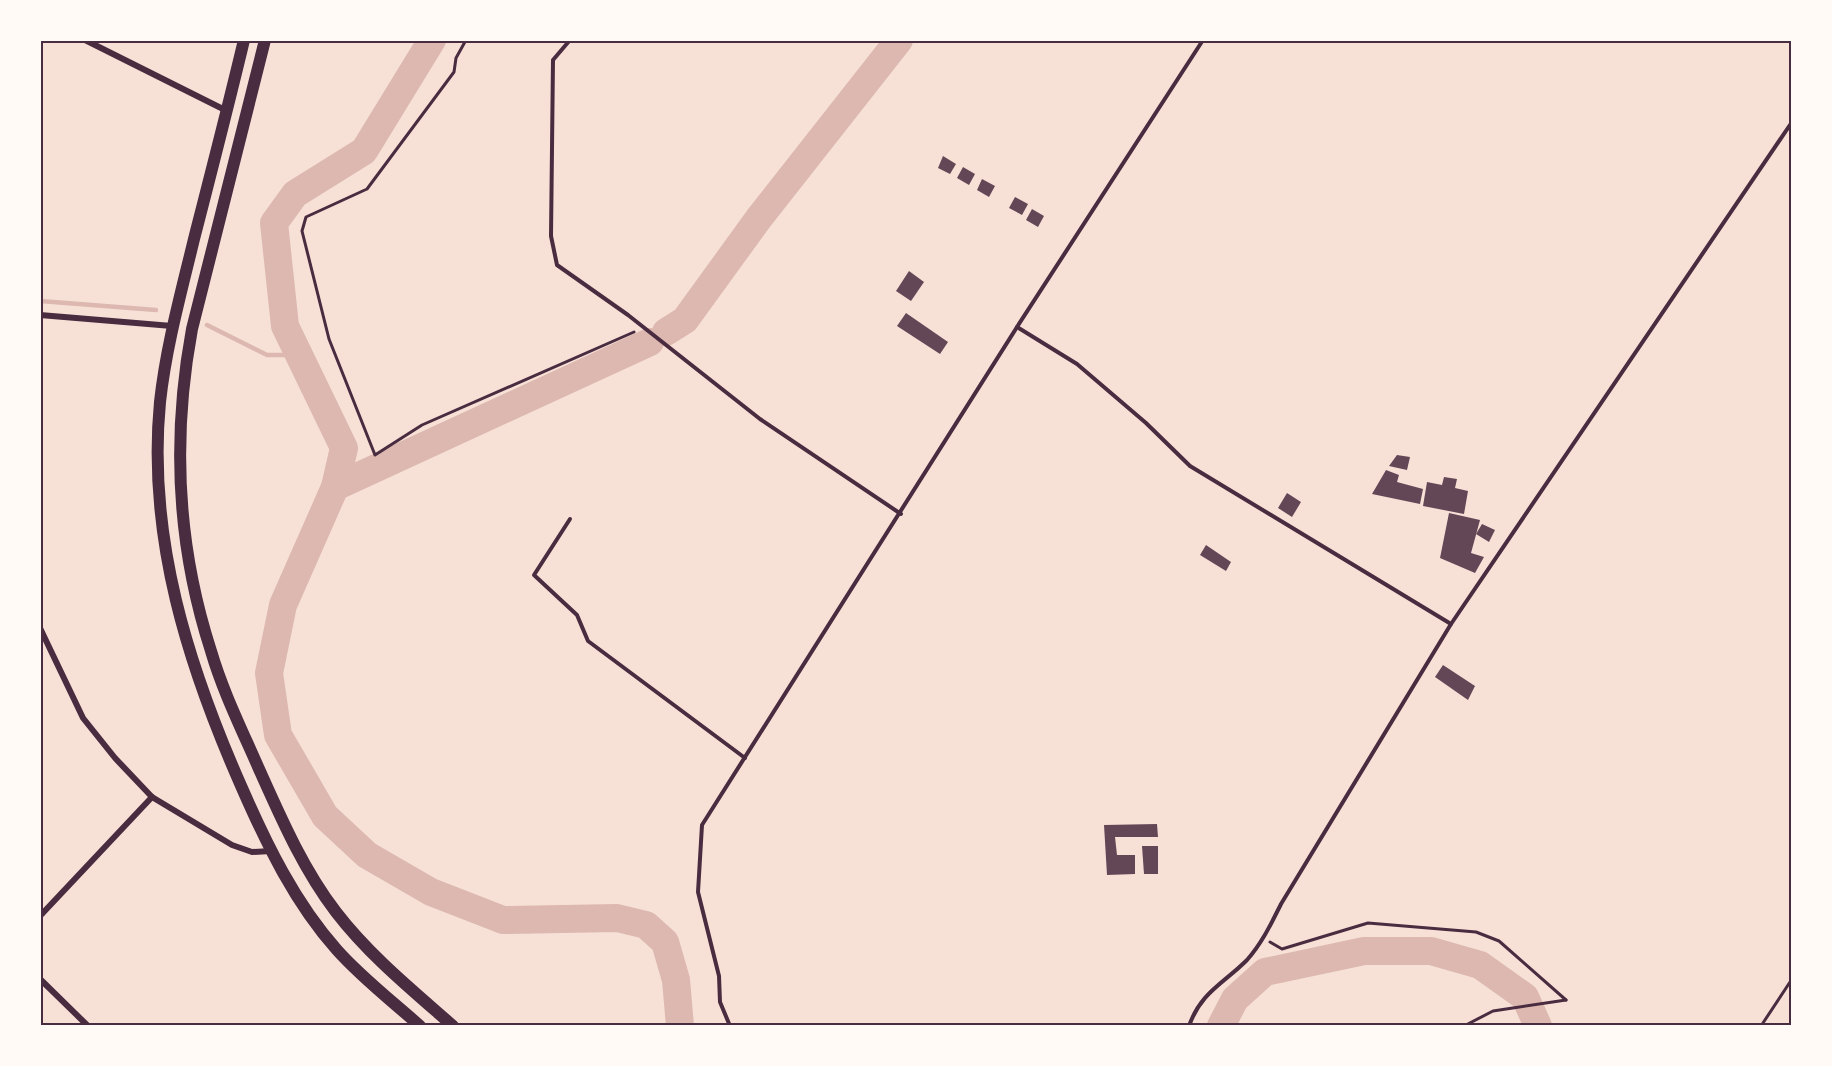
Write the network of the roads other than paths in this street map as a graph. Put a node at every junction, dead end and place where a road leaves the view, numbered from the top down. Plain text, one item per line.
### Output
1 (85, 40) edge
2 (244, 40) edge
3 (265, 40) edge
4 (570, 40) edge
5 (1203, 40) edge
6 (227, 111) junction
7 (1791, 122) edge
8 (40, 315) edge
9 (172, 326) junction
10 (1017, 327) junction
11 (901, 514) junction
12 (570, 519) dead end
13 (1451, 624) junction
14 (40, 628) edge
15 (745, 758) junction
16 (152, 797) junction
17 (271, 851) junction
18 (40, 916) edge
19 (40, 979) edge
20 (88, 1026) edge
21 (420, 1026) edge
22 (453, 1026) edge
23 (730, 1026) edge
24 (1188, 1026) edge

1 - 6 street
2 - 6 main road
3 - 22 main road
4 - 11 lane
5 - 10 lane
6 - 9 main road
7 - 13 lane
8 - 9 street
9 - 17 main road
10 - 11 lane
10 - 13 lane
11 - 15 lane
12 - 15 lane
13 - 24 lane
14 - 16 street
15 - 23 lane
16 - 17 street
16 - 18 street
17 - 21 main road
19 - 20 street

